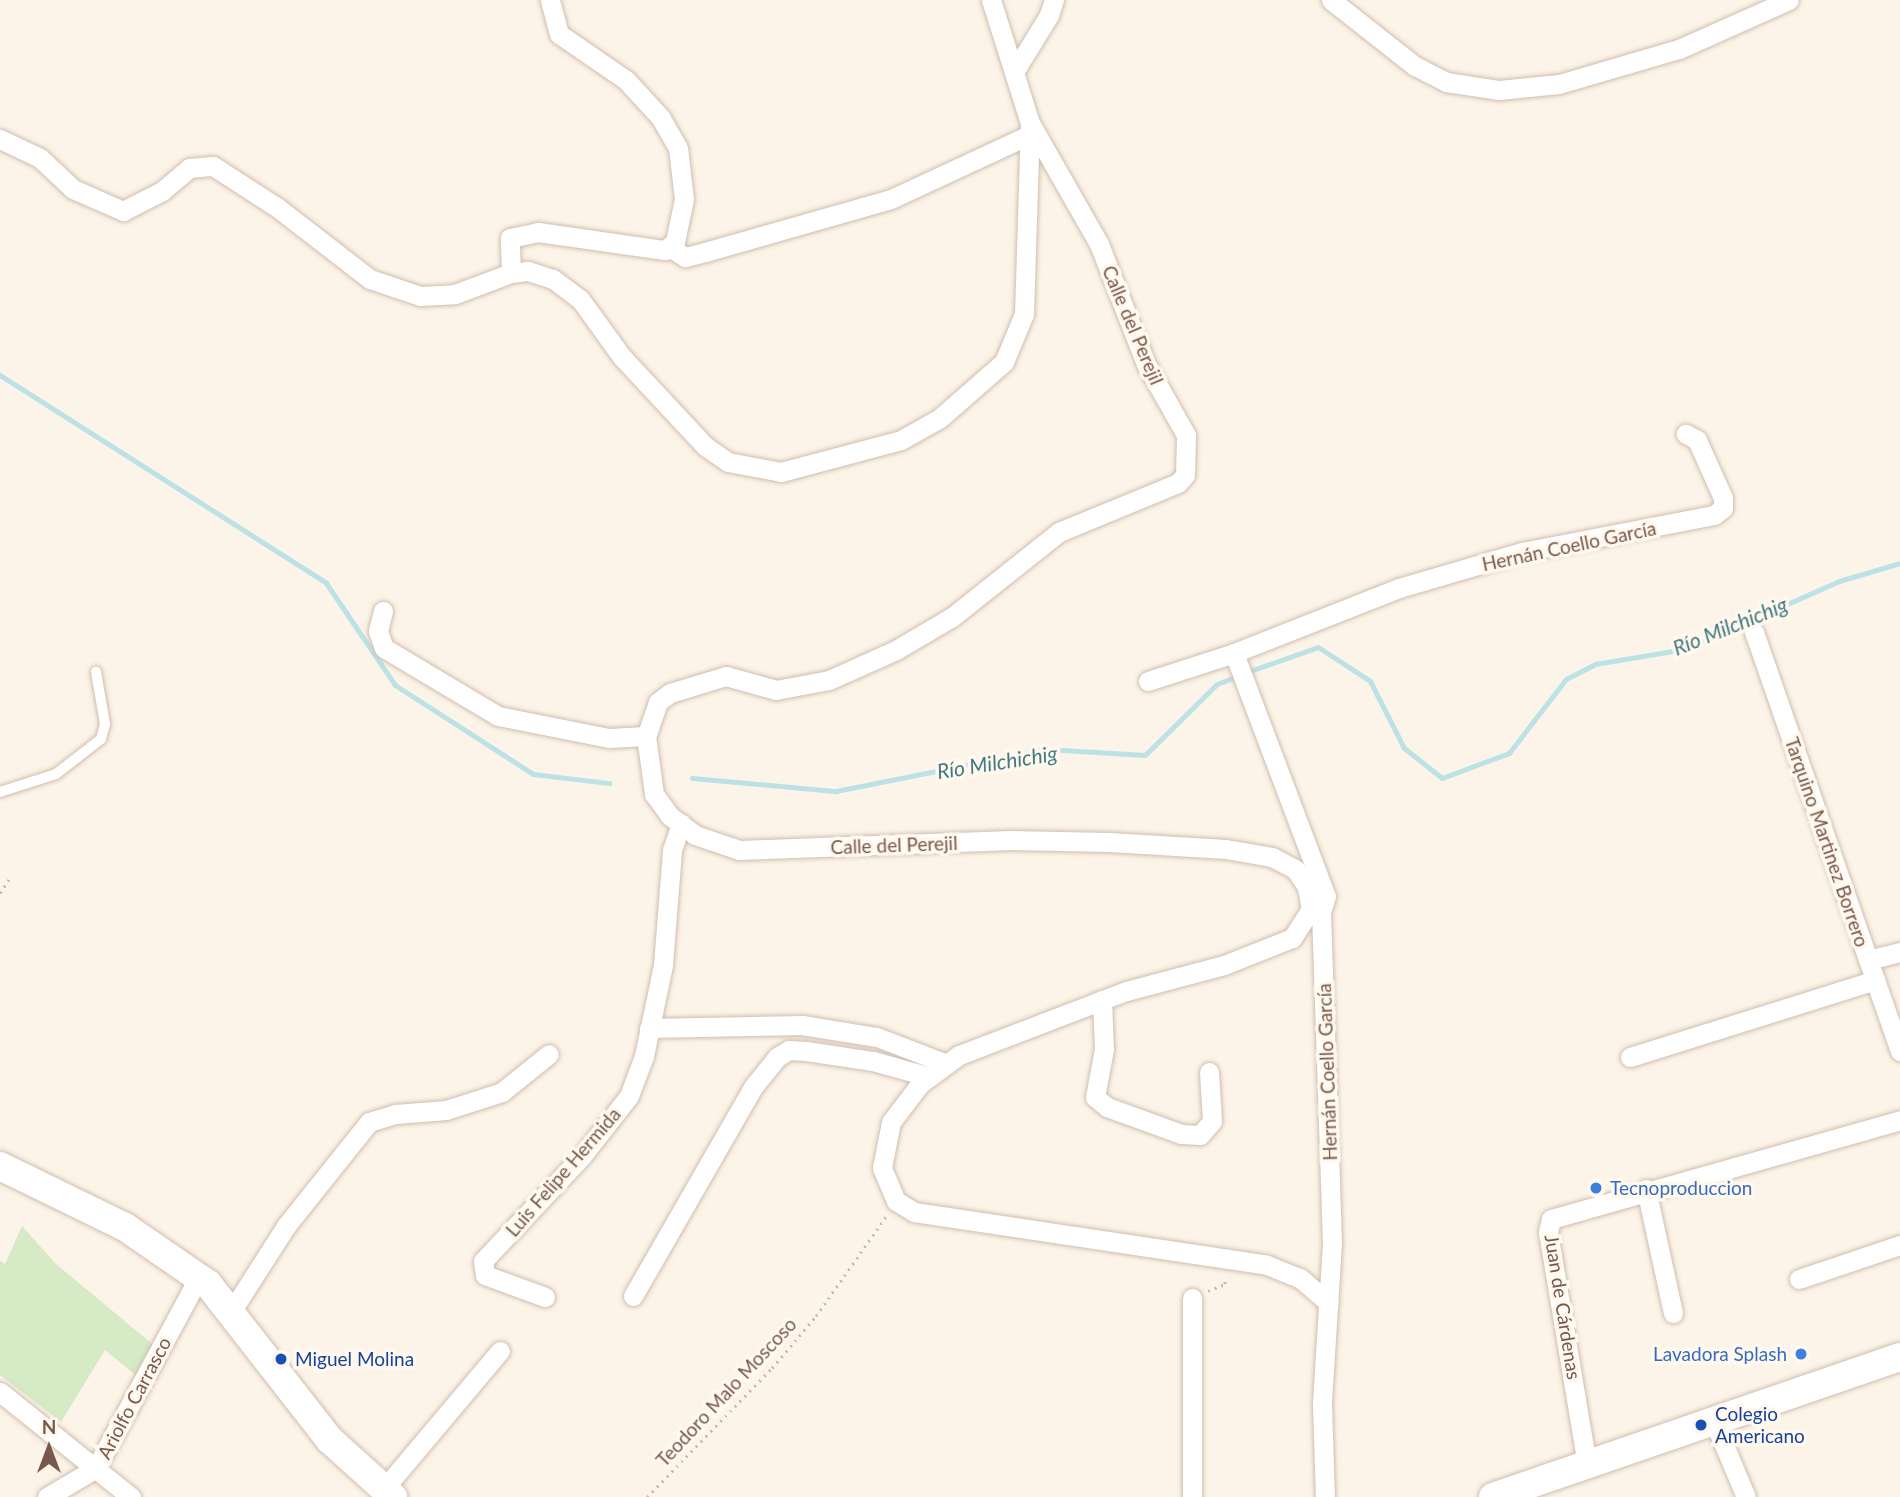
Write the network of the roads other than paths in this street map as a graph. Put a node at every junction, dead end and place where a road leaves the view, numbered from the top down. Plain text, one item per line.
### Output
1 (550, 0) edge
2 (991, 0) edge
3 (1054, 0) edge
4 (1331, 0) edge
5 (1789, 0) edge
6 (1014, 72) junction
7 (1029, 129) junction
8 (0, 139) edge
9 (671, 248) junction
10 (510, 273) junction
11 (1691, 437) dead end
12 (383, 611) dead end
13 (1754, 632) dead end
14 (1236, 659) junction
15 (96, 672) dead end
16 (1148, 681) dead end
17 (646, 736) junction
18 (0, 792) edge
19 (681, 824) junction
20 (1316, 911) junction
21 (1900, 951) edge
22 (1868, 960) junction
23 (1875, 980) junction
24 (1102, 1000) junction
25 (649, 1028) junction
26 (1900, 1051) edge
27 (549, 1054) dead end
28 (1630, 1056) dead end
29 (947, 1064) junction
30 (1209, 1072) dead end
31 (930, 1077) junction
32 (1900, 1120) edge
33 (0, 1166) edge
34 (1646, 1189) junction
35 (1900, 1245) edge
36 (199, 1277) junction
37 (1799, 1279) dead end
38 (633, 1296) dead end
39 (545, 1297) dead end
40 (1192, 1298) dead end
41 (1329, 1303) junction
42 (231, 1312) junction
43 (1673, 1313) dead end
44 (500, 1351) dead end
45 (1900, 1357) edge
46 (0, 1392) edge
47 (1714, 1422) junction
48 (1587, 1465) junction
49 (96, 1468) junction
50 (388, 1494) edge
51 (47, 1497) edge
52 (131, 1497) edge
53 (1192, 1497) edge
54 (1325, 1497) edge
55 (1493, 1497) edge
56 (1745, 1497) edge

1 - 9 street
2 - 6 street, Calle del Perejil
3 - 6 street
4 - 5 street
6 - 7 street, Calle del Perejil
7 - 9 street
7 - 10 street
7 - 17 street, Calle del Perejil
8 - 10 street
9 - 10 street
11 - 14 street, Hernán Coello García
12 - 17 street
13 - 22 street, Tarquino Martinez Borrero
14 - 16 street, Hernán Coello García
14 - 20 street, Hernán Coello García
15 - 18 lane
17 - 19 street, Calle del Perejil
19 - 20 street, Calle del Perejil
19 - 25 street, Luis Felipe Hermida
20 - 24 street
20 - 41 street, Hernán Coello García
21 - 22 street
22 - 23 street, Tarquino Martinez Borrero
23 - 26 street, Tarquino Martinez Borrero
23 - 28 street
24 - 29 street
24 - 30 street
25 - 29 street
25 - 39 street, Luis Felipe Hermida
27 - 42 street
29 - 31 street
31 - 38 street
31 - 41 street
32 - 34 street, Juan de Cárdenas
33 - 36 street
34 - 43 street
34 - 48 street, Juan de Cárdenas
35 - 37 street
36 - 42 street
36 - 49 street, Ariolfo Carrasco
40 - 53 street
41 - 54 street, Hernán Coello García
42 - 50 street
44 - 50 street
45 - 47 street
46 - 49 street
47 - 48 street
47 - 56 street
48 - 55 street
49 - 51 street, Ariolfo Carrasco
49 - 52 street

